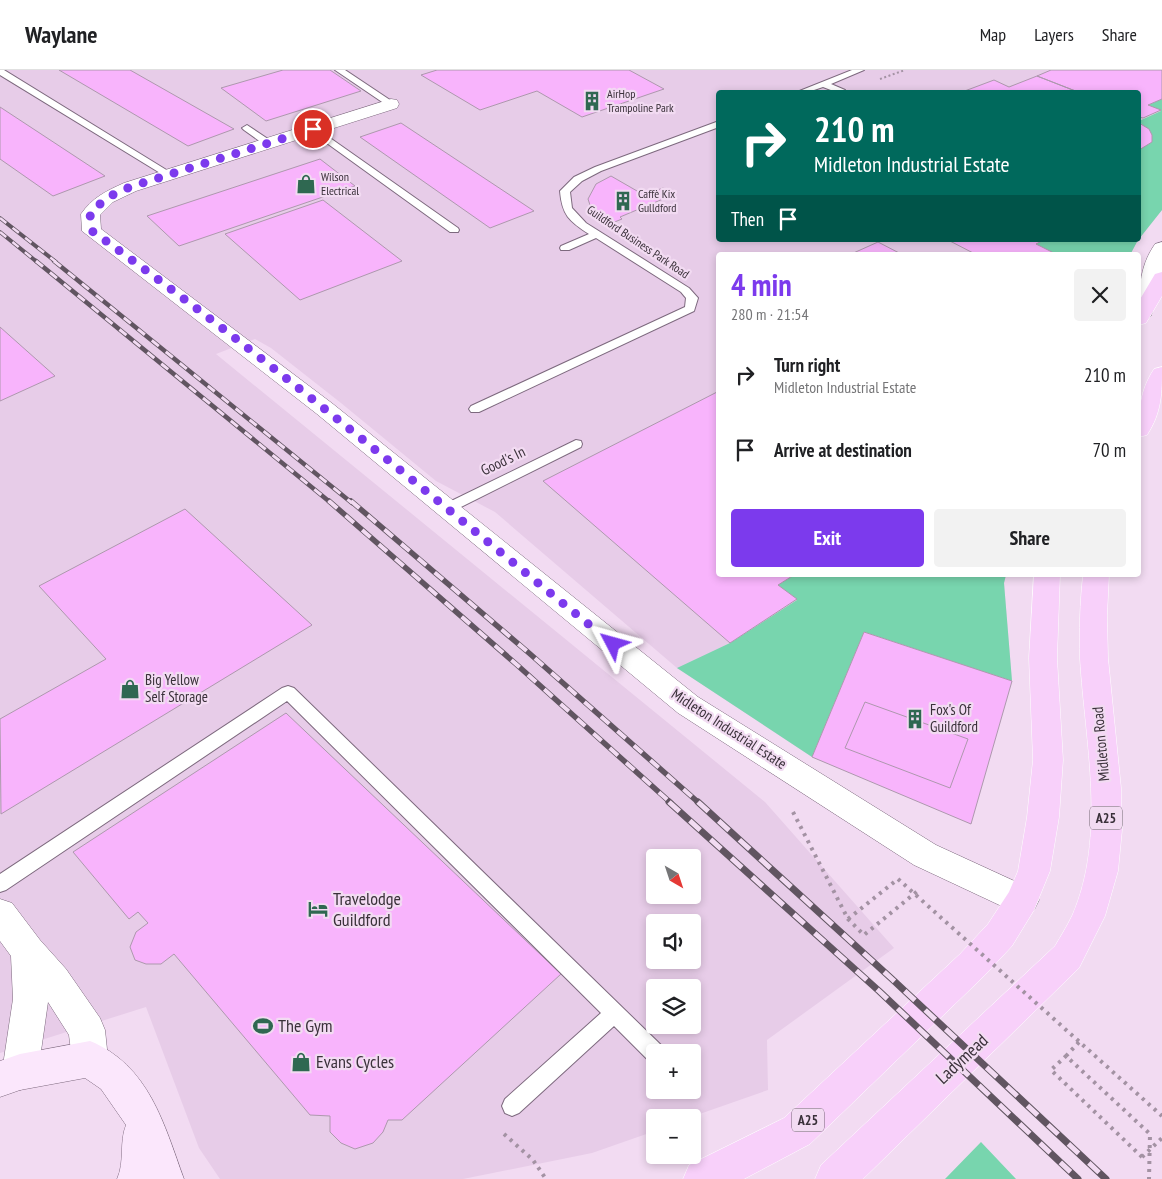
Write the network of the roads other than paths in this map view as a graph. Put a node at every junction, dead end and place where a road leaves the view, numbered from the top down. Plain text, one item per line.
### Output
1 (338, 70) edge
2 (860, 70) edge
3 (0, 71) edge
4 (823, 84) junction
5 (806, 90) edge
6 (837, 90) edge
7 (391, 104) joint
8 (716, 125) edge
9 (246, 128) dead end
10 (313, 129) junction
11 (268, 143) junction
12 (168, 174) junction
13 (454, 230) dead end
14 (597, 234) junction
15 (565, 248) dead end
16 (1162, 248) edge
17 (1162, 278) edge
18 (1141, 313) edge
19 (1141, 315) edge
20 (1162, 374) edge
21 (476, 409) dead end
22 (1141, 425) edge
23 (576, 444) dead end
24 (446, 509) junction
25 (1047, 577) edge
26 (1096, 577) edge
27 (0, 884) edge
28 (1022, 900) junction
29 (0, 914) edge
30 (28, 951) junction
31 (615, 1013) junction
32 (997, 1026) joint
33 (646, 1044) edge
34 (90, 1059) junction
35 (10, 1076) edge
36 (512, 1106) road end
37 (143, 1117) junction
38 (851, 1171) edge
39 (137, 1179) edge
40 (164, 1179) edge
41 (703, 1179) edge

1 - 7 lane
2 - 4 lane
3 - 12 lane
4 - 5 lane
4 - 6 lane
7 - 10 street, Midleton Industrial Estate
8 - 14 lane, Guildford Business Park Road
9 - 11 lane
10 - 11 street, Midleton Industrial Estate
10 - 13 lane
11 - 12 street, Midleton Industrial Estate
12 - 24 street, Midleton Industrial Estate
14 - 15 lane
14 - 21 lane, Guildford Business Park Road
16 - 18 street
17 - 19 main road
20 - 22 main road
23 - 24 lane, Good's In
24 - 28 street, Midleton Industrial Estate
25 - 28 main road, A25
26 - 32 main road, Midleton Road / A25
27 - 31 lane
28 - 41 main road, A25
29 - 30 street
30 - 34 street
30 - 35 street
31 - 33 lane
31 - 36 lane
32 - 38 main road, Ladymead / A25
34 - 35 street
34 - 37 street
37 - 39 street
37 - 40 street

